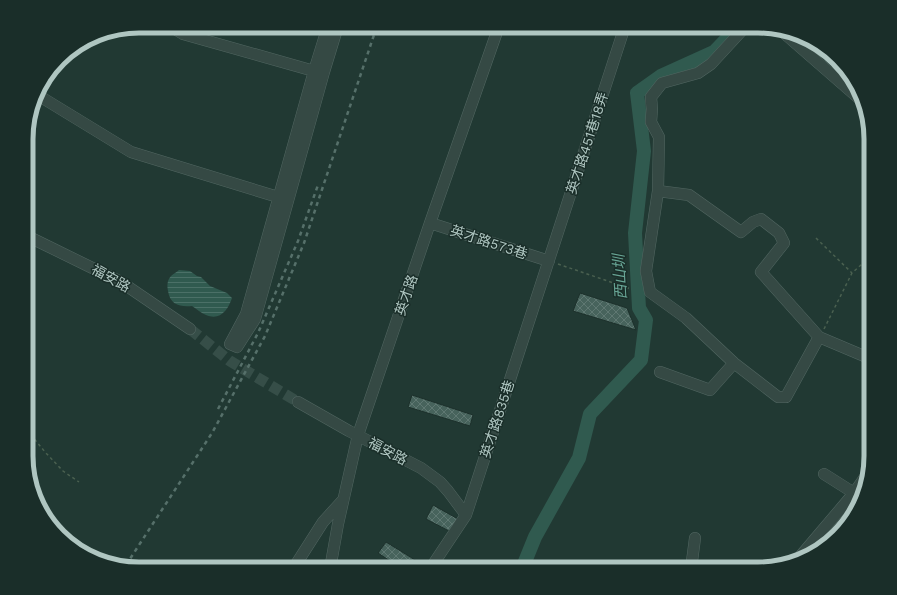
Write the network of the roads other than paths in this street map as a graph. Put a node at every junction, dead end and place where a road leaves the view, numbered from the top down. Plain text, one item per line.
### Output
1 (181, 33) edge
2 (327, 33) edge
3 (335, 33) edge
4 (497, 33) edge
5 (623, 33) edge
6 (740, 33) edge
7 (790, 38) edge
8 (319, 72) junction
9 (854, 94) edge
10 (42, 98) edge
11 (658, 191) junction
12 (283, 198) junction
13 (430, 223) junction
14 (33, 239) edge
15 (549, 261) junction
16 (190, 329) tunnel mouth
17 (819, 338) junction
18 (864, 356) edge
19 (734, 363) junction
20 (660, 372) dead end
21 (298, 402) tunnel mouth
22 (358, 435) junction
23 (824, 474) dead end
24 (859, 485) edge
25 (854, 493) junction
26 (344, 499) junction
27 (466, 515) junction
28 (696, 538) dead end
29 (805, 551) edge
30 (297, 562) edge
31 (331, 562) edge
32 (435, 562) edge
33 (692, 562) edge

1 - 8 street
2 - 8 street
3 - 8 street
4 - 13 street, 英才路
5 - 15 street, 英才路451巷18弄
6 - 11 street
7 - 9 street
8 - 12 street
10 - 12 street
11 - 17 street
11 - 19 street
12 - 12 street
13 - 15 street, 英才路573巷
13 - 22 street, 英才路
14 - 16 street, 福安路
15 - 27 street, 英才路835巷
17 - 18 street
17 - 19 street
19 - 20 street
21 - 22 street, 福安路
22 - 26 street, 英才路
22 - 27 street, 福安路
23 - 25 street
24 - 25 street
25 - 29 street
26 - 30 street
26 - 31 street, 英才路
27 - 32 street, 英才路835巷
28 - 33 street

